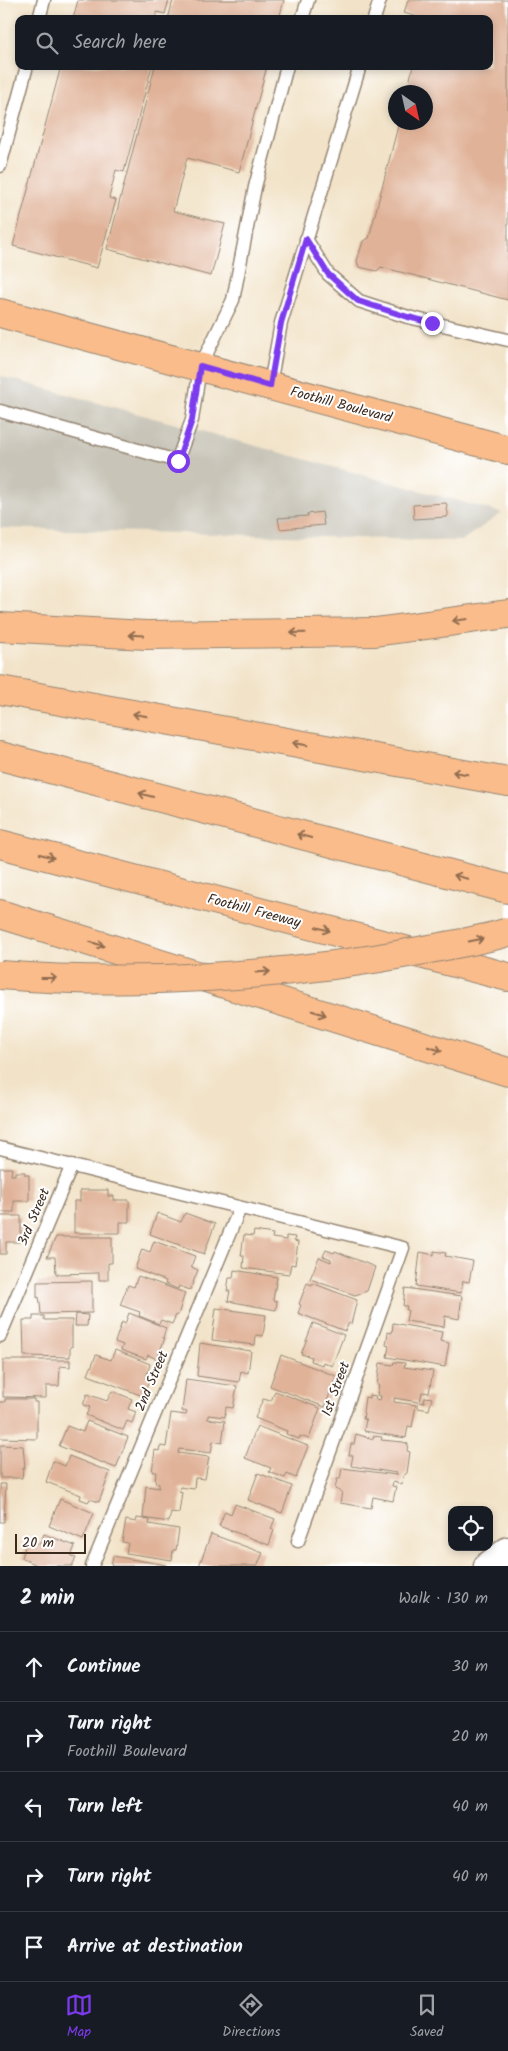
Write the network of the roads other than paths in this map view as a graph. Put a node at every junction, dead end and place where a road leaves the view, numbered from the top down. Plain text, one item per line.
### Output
1 (44, 0) edge
2 (308, 0) edge
3 (380, 0) edge
4 (41, 15) edge
5 (303, 15) edge
6 (375, 15) edge
7 (26, 70) edge
8 (286, 70) edge
9 (359, 70) edge
10 (0, 166) edge
11 (306, 239) junction
12 (0, 313) edge
13 (508, 340) edge
14 (200, 366) junction
15 (270, 386) junction
16 (0, 411) edge
17 (508, 450) edge
18 (508, 614) edge
19 (0, 626) edge
20 (0, 690) edge
21 (0, 756) edge
22 (508, 782) edge
23 (0, 844) edge
24 (508, 889) edge
25 (0, 914) edge
26 (508, 932) edge
27 (0, 975) edge
28 (508, 977) edge
29 (508, 1072) edge
30 (0, 1148) edge
31 (72, 1166) junction
32 (240, 1208) junction
33 (0, 1336) edge
34 (298, 1541) dead end
35 (508, 1550) edge
36 (92, 1566) edge
37 (487, 1566) edge

1 - 4 lane
2 - 5 lane
3 - 6 lane
7 - 10 lane
8 - 14 lane
9 - 11 lane
11 - 13 lane
11 - 15 lane
12 - 14 main road, Foothill Boulevard
14 - 15 main road, Foothill Boulevard
14 - 16 lane
15 - 17 main road, Foothill Boulevard
18 -> 19 main road
22 -> 20 main road
24 -> 21 main road
23 -> 28 main road, Foothill Freeway
25 -> 29 main road
27 -> 26 main road, bridge
30 - 31 lane
31 - 32 lane
31 - 33 lane, 3rd Street
32 - 34 lane, 1st Street
32 - 36 lane, 2nd Street
35 - 37 street

